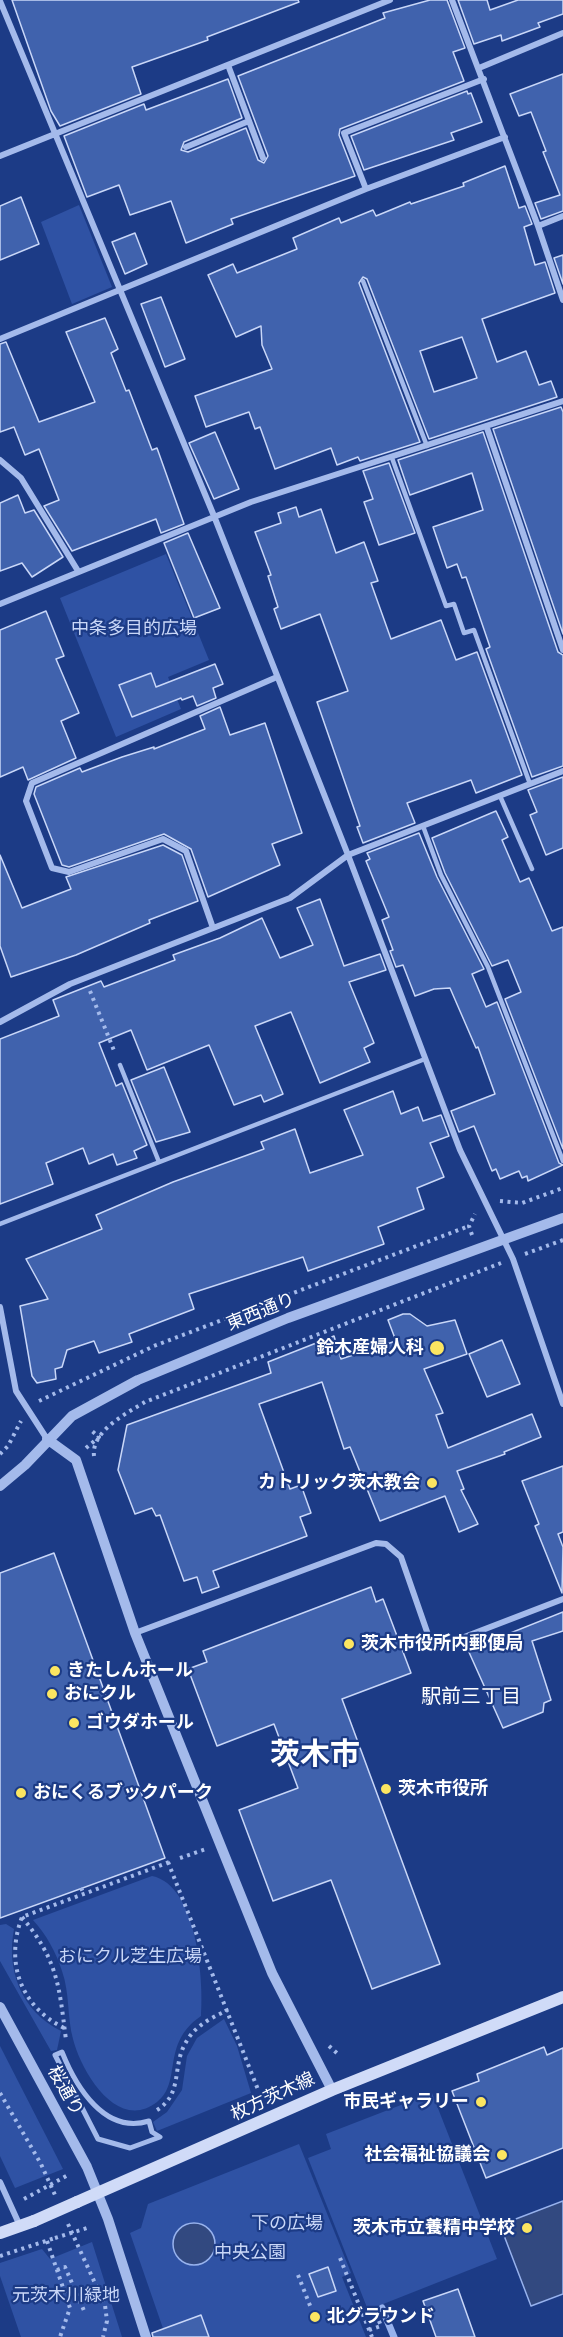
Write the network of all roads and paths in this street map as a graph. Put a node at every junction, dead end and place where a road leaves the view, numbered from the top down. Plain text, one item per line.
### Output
1 (390, 0) edge
2 (452, 0) edge
3 (0, 1) edge
4 (563, 33) edge
5 (228, 65) junction
6 (479, 68) junction
7 (484, 79) junction
8 (249, 121) junction
9 (56, 133) junction
10 (505, 137) junction
11 (186, 147) dead end
12 (0, 156) edge
13 (263, 158) dead end
14 (366, 189) junction
15 (563, 216) edge
16 (538, 226) junction
17 (363, 281) dead end
18 (120, 289) junction
19 (563, 300) edge
20 (0, 339) edge
21 (563, 401) edge
22 (487, 428) junction
23 (427, 447) junction
24 (392, 458) junction
25 (0, 460) edge
26 (214, 516) junction
27 (78, 571) junction
28 (0, 604) edge
29 (563, 650) edge
30 (277, 677) junction
31 (563, 771) edge
32 (530, 784) junction
33 (500, 796) junction
34 (423, 826) junction
35 (348, 855) junction
36 (532, 869) dead end
37 (213, 928) junction
38 (85, 978) junction
39 (0, 1022) edge
40 (425, 1059) junction
41 (120, 1065) joint
42 (563, 1161) edge
43 (159, 1162) junction
44 (563, 1218) edge
45 (0, 1224) edge
46 (469, 1226) dead end
47 (502, 1240) junction
48 (0, 1307) edge
49 (50, 1398) junction
50 (39, 1401) dead end
51 (55, 1402) dead end
52 (563, 1404) edge
53 (21, 1420) dead end
54 (92, 1431) dead end
55 (47, 1439) junction
56 (85, 1449) dead end
57 (0, 1454) edge
58 (0, 1486) edge
59 (563, 1599) edge
60 (135, 1633) junction
61 (210, 1847) dead end
62 (180, 1858) dead end
63 (81, 1888) dead end
64 (84, 1894) junction
65 (22, 1917) junction
66 (563, 1997) edge
67 (0, 2007) edge
68 (228, 2010) junction
69 (64, 2029) junction
70 (69, 2050) dead end
71 (178, 2076) dead end
72 (332, 2090) junction
73 (259, 2092) dead end
74 (155, 2134) joint
75 (70, 2174) dead end
76 (0, 2182) edge
77 (98, 2193) junction
78 (24, 2199) dead end
79 (20, 2226) junction
80 (87, 2228) dead end
81 (0, 2233) edge
82 (47, 2241) junction
83 (0, 2256) edge
84 (340, 2258) dead end
85 (57, 2270) junction
86 (298, 2275) dead end
87 (373, 2307) dead end
88 (311, 2308) dead end
89 (85, 2313) dead end
90 (369, 2330) junction
91 (60, 2337) edge
92 (146, 2337) edge
93 (372, 2337) edge

1 - 5 street
2 - 6 street
3 - 9 street
4 - 6 street
5 - 8 street
5 - 9 street
6 - 7 street
7 - 10 street
7 - 14 street
8 - 11 street
8 - 13 street
9 - 12 street
9 - 18 street
10 - 14 street
10 - 16 street
14 - 18 street
15 - 16 street
16 - 19 street
17 - 23 lane
18 - 20 street
18 - 26 street
21 - 22 street
22 - 23 street
22 - 29 street
23 - 24 street
24 - 26 street
24 - 32 lane
25 - 27 street
26 - 27 street
26 - 30 street
27 - 28 street
30 - 35 street
30 - 37 street
31 - 32 street
32 - 33 street
33 - 34 street
33 - 36 lane
34 - 35 street
34 - 42 lane
35 - 37 street
35 - 40 street
37 - 38 street
38 - 39 street
38 - 41 path
40 - 43 lane
40 - 47 street
41 - 43 lane
43 - 45 lane
44 - 47 street, 東西通り
46 - 49 path
47 - 52 street
47 - 55 street, 東西通り
48 - 55 street
49 - 50 path
49 - 51 path
53 - 57 path
54 - 56 path
55 - 58 street, 東西通り
55 - 60 street
59 - 60 street
60 - 72 street
61 - 62 path
63 - 64 path
64 - 65 path
64 - 68 path
65 - 69 path
65 - 69 path
66 - 72 main road, 枚方茨木線
67 - 77 street, 桜通り
68 - 71 path
68 - 73 path
69 - 70 path
72 - 77 main road, 枚方茨木線
74 - 74 street
75 - 78 path, bridge
76 - 79 street
77 - 79 main road, 枚方茨木線, bridge
77 - 92 street, 桜通り
79 - 81 main road, 枚方茨木線
80 - 82 path, bridge
82 - 83 path
82 - 85 path
84 - 90 path
85 - 89 path
85 - 91 path
86 - 88 path
87 - 90 path
90 - 93 path

